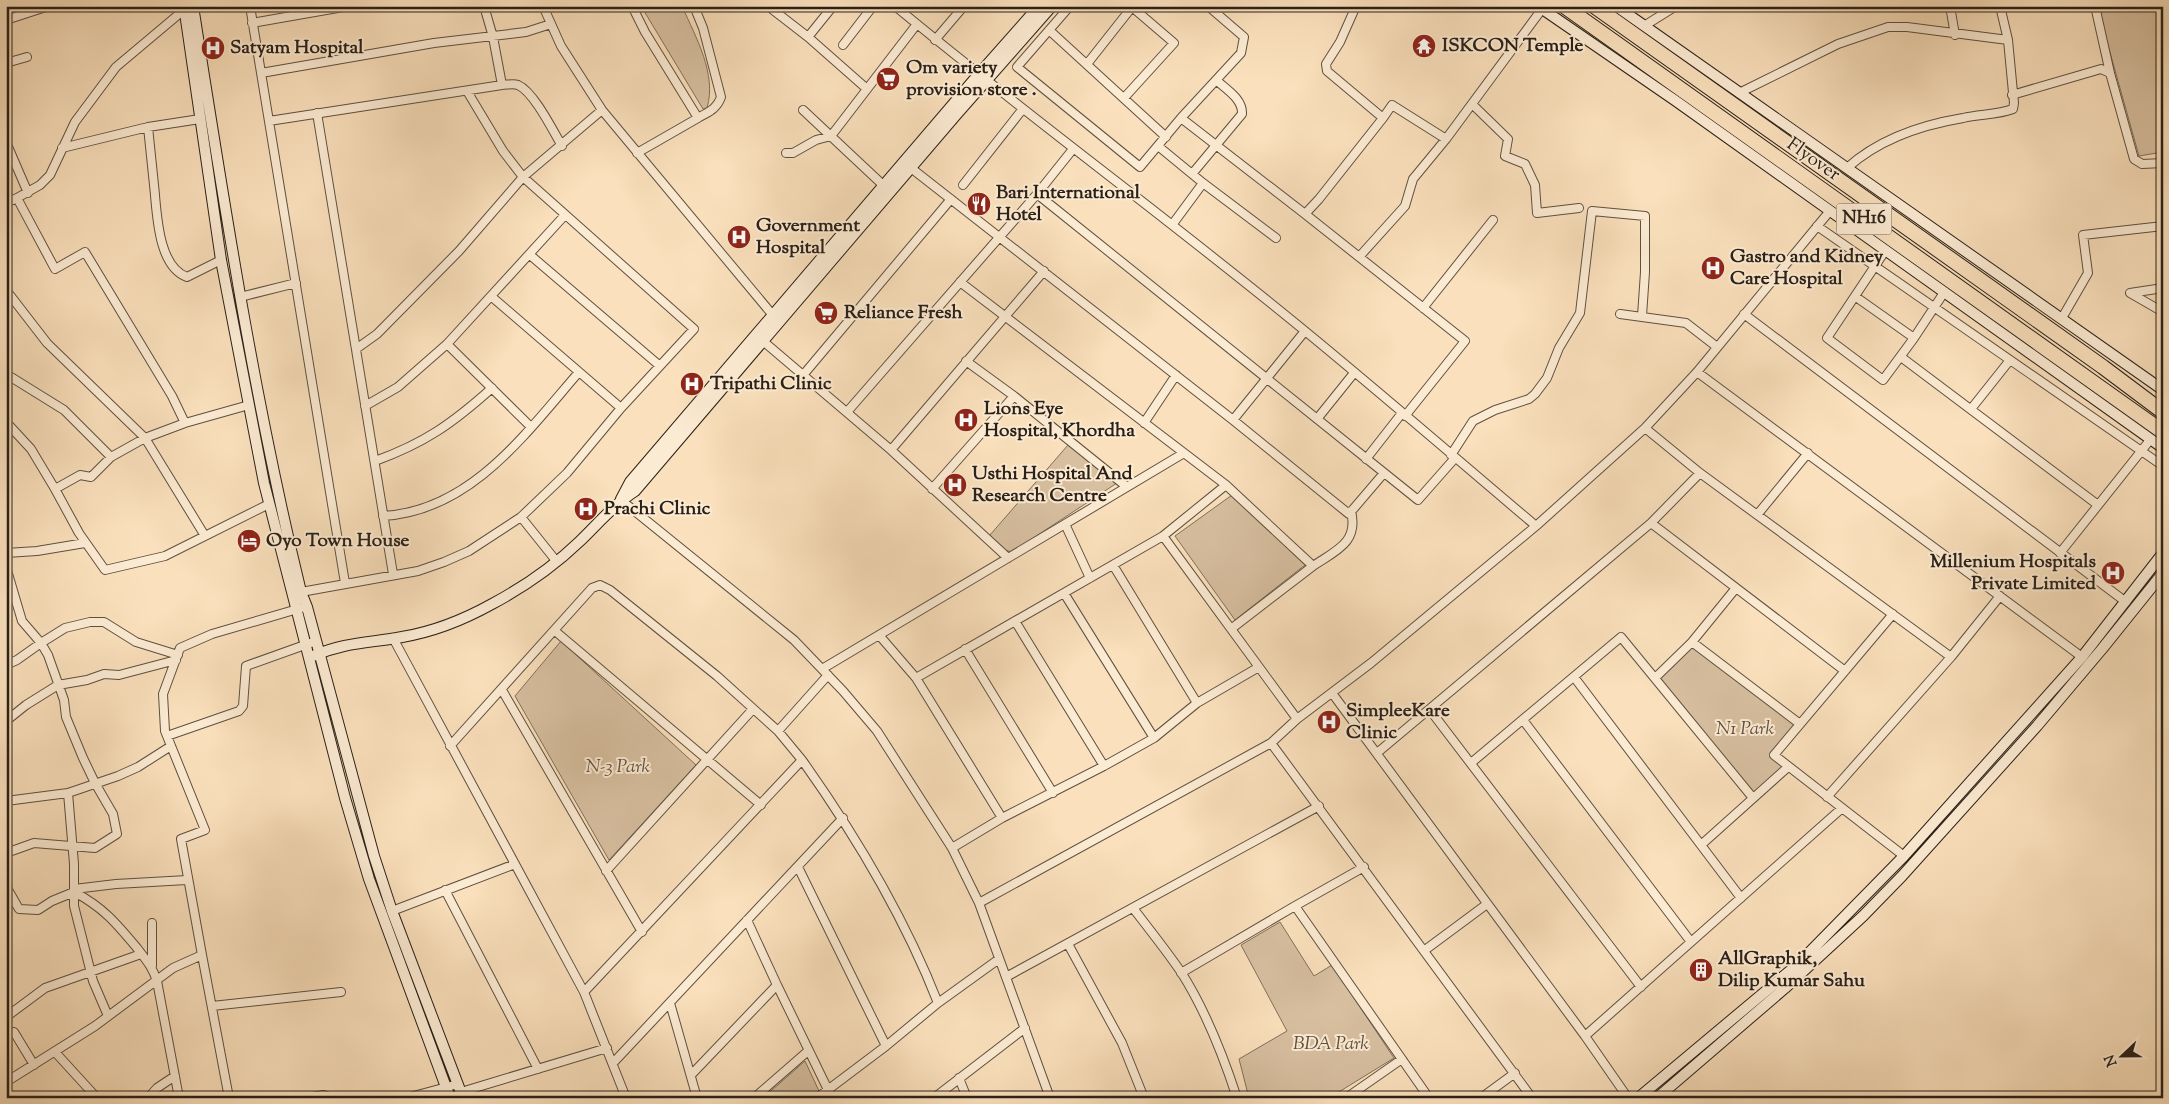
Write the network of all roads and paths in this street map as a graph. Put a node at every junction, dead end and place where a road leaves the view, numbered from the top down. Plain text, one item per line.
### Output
1 (50, 6) edge
2 (250, 6) edge
3 (349, 6) edge
4 (484, 6) edge
5 (544, 6) edge
6 (632, 6) edge
7 (694, 6) edge
8 (768, 6) edge
9 (833, 6) edge
10 (873, 6) edge
11 (895, 6) edge
12 (964, 6) edge
13 (1070, 6) edge
14 (1208, 6) edge
15 (1356, 6) edge
16 (1564, 6) edge
17 (1594, 6) edge
18 (1616, 6) edge
19 (1676, 6) edge
20 (1950, 6) edge
21 (2000, 6) edge
22 (2096, 6) edge
23 (187, 7) edge
24 (1047, 8) edge
25 (1540, 8) edge
26 (6, 20) edge
27 (1058, 20) junction
28 (252, 22) junction
29 (551, 24) junction
30 (917, 24) junction
31 (1644, 26) junction
32 (1049, 30) junction
33 (1955, 34) junction
34 (493, 37) junction
35 (808, 37) junction
36 (935, 40) junction
37 (2008, 40) junction
38 (843, 45) dead end
39 (27, 57) dead end
40 (6, 64) edge
41 (1087, 64) junction
42 (261, 72) junction
43 (2110, 73) junction
44 (982, 78) junction
45 (1216, 80) junction
46 (502, 85) junction
47 (867, 89) junction
48 (467, 91) junction
49 (1739, 93) junction
50 (2012, 95) junction
51 (1124, 98) junction
52 (1472, 104) junction
53 (602, 110) junction
54 (802, 110) dead end
55 (1022, 110) junction
56 (317, 113) junction
57 (698, 118) junction
58 (1181, 118) junction
59 (1383, 118) junction
60 (200, 119) junction
61 (268, 121) junction
62 (148, 127) junction
63 (831, 136) junction
64 (1166, 137) junction
65 (1446, 138) junction
66 (6, 142) edge
67 (562, 146) junction
68 (1158, 146) junction
69 (1215, 146) junction
70 (62, 148) junction
71 (1073, 149) junction
72 (786, 153) dead end
73 (637, 154) junction
74 (2163, 163) edge
75 (911, 168) junction
76 (1847, 168) junction
77 (1192, 174) junction
78 (523, 177) junction
79 (1203, 183) junction
80 (963, 185) dead end
81 (884, 186) junction
82 (28, 193) junction
83 (1037, 194) junction
84 (18, 198) junction
85 (951, 200) junction
86 (6, 203) edge
87 (1579, 208) dead end
88 (1829, 212) junction
89 (1304, 214) junction
90 (565, 215) junction
91 (1493, 220) dead end
92 (1172, 225) junction
93 (1817, 226) junction
94 (2163, 226) edge
95 (999, 237) junction
96 (1276, 238) dead end
97 (1885, 251) junction
98 (530, 255) junction
99 (1359, 256) junction
100 (221, 260) junction
101 (1875, 267) junction
102 (1044, 270) junction
103 (960, 282) junction
104 (296, 284) junction
105 (2163, 288) edge
106 (6, 290) edge
107 (1943, 294) junction
108 (1856, 296) junction
109 (240, 297) junction
110 (492, 297) junction
111 (1935, 306) junction
112 (1423, 308) junction
113 (2163, 312) edge
114 (1620, 314) dead end
115 (1744, 314) junction
116 (1004, 316) junction
117 (1642, 316) junction
118 (2062, 318) junction
119 (776, 319) junction
120 (1305, 331) junction
121 (1914, 338) junction
122 (763, 341) junction
123 (447, 344) junction
124 (1718, 347) junction
125 (356, 349) junction
126 (1901, 356) junction
127 (2010, 360) junction
128 (966, 361) junction
129 (660, 366) junction
130 (579, 372) junction
131 (1697, 372) junction
132 (1354, 373) junction
133 (6, 374) edge
134 (804, 374) junction
135 (1176, 375) junction
136 (249, 377) junction
137 (1267, 377) junction
138 (492, 388) junction
139 (2163, 390) edge
140 (1014, 396) junction
141 (249, 405) junction
142 (365, 406) junction
143 (621, 408) junction
144 (1971, 409) junction
145 (847, 412) junction
146 (2163, 412) edge
147 (1403, 414) junction
148 (1317, 419) junction
149 (1232, 420) junction
150 (6, 422) edge
151 (185, 422) junction
152 (1144, 423) junction
153 (531, 426) junction
154 (1645, 428) junction
155 (2163, 432) edge
156 (147, 437) junction
157 (2150, 440) junction
158 (2163, 448) edge
159 (891, 450) junction
160 (1808, 452) junction
161 (2140, 452) junction
162 (1184, 453) junction
163 (111, 457) junction
164 (1453, 457) junction
165 (1366, 459) junction
166 (375, 461) junction
167 (2163, 466) edge
168 (1384, 473) junction
169 (1700, 473) junction
170 (1226, 485) junction
171 (1127, 487) junction
172 (932, 489) junction
173 (55, 490) junction
174 (621, 500) junction
175 (269, 504) junction
176 (2098, 505) junction
177 (1351, 512) junction
178 (1757, 515) junction
179 (383, 516) junction
180 (521, 517) junction
181 (1651, 523) junction
182 (1065, 524) junction
183 (1536, 526) junction
184 (207, 535) junction
185 (1164, 536) junction
186 (85, 543) junction
187 (6, 553) edge
188 (2060, 553) junction
189 (2163, 554) edge
190 (1008, 558) junction
191 (556, 562) junction
192 (1113, 565) junction
193 (1313, 566) junction
194 (6, 567) edge
195 (2163, 573) edge
196 (393, 574) junction
197 (1090, 578) junction
198 (345, 583) junction
199 (1736, 588) junction
200 (301, 592) junction
201 (1064, 593) junction
202 (2000, 596) junction
203 (2126, 602) junction
204 (302, 608) junction
205 (1892, 614) junction
206 (1015, 620) junction
207 (1231, 629) junction
208 (555, 631) junction
209 (879, 635) junction
210 (393, 638) junction
211 (1692, 642) junction
212 (40, 643) junction
213 (311, 643) junction
214 (966, 649) junction
215 (315, 655) junction
216 (2082, 656) junction
217 (177, 657) junction
218 (1951, 657) junction
219 (6, 665) edge
220 (1259, 667) junction
221 (822, 669) junction
222 (1845, 671) junction
223 (828, 675) junction
224 (916, 678) junction
225 (1574, 678) junction
226 (1655, 678) junction
227 (58, 684) junction
228 (502, 690) junction
229 (1332, 693) junction
230 (2047, 696) junction
231 (1198, 703) junction
232 (2055, 704) junction
233 (753, 710) junction
234 (1430, 710) junction
235 (6, 720) edge
236 (1296, 720) junction
237 (1523, 720) junction
238 (1800, 724) junction
239 (778, 731) junction
240 (167, 736) junction
241 (1154, 738) junction
242 (1271, 743) junction
243 (171, 746) junction
244 (450, 746) junction
245 (1377, 753) junction
246 (709, 760) junction
247 (802, 760) junction
248 (1471, 763) junction
249 (1104, 766) junction
250 (1788, 767) junction
251 (95, 783) junction
252 (68, 793) junction
253 (1053, 793) junction
254 (1827, 797) junction
255 (1753, 798) junction
256 (6, 801) edge
257 (761, 805) junction
258 (1319, 806) junction
259 (1841, 809) junction
260 (843, 818) junction
261 (1002, 818) junction
262 (1701, 845) junction
263 (72, 848) junction
264 (952, 848) junction
265 (6, 853) edge
266 (1904, 856) junction
267 (515, 864) junction
268 (798, 867) junction
269 (1364, 867) junction
270 (606, 871) junction
271 (6, 878) edge
272 (187, 880) junction
273 (7, 888) edge
274 (444, 890) junction
275 (74, 891) junction
276 (1741, 898) junction
277 (979, 902) junction
278 (1487, 904) junction
279 (1295, 906) junction
280 (1133, 908) junction
281 (392, 911) junction
282 (747, 920) junction
283 (152, 923) dead end
284 (642, 932) junction
285 (1691, 942) junction
286 (1068, 944) junction
287 (1425, 950) junction
288 (141, 954) junction
289 (202, 955) junction
290 (999, 959) junction
291 (152, 966) junction
292 (91, 971) junction
293 (1181, 973) junction
294 (1006, 978) junction
295 (157, 981) junction
296 (777, 984) junction
297 (1640, 987) junction
298 (341, 992) dead end
299 (584, 992) junction
300 (670, 1003) junction
301 (938, 1003) junction
302 (212, 1006) junction
303 (108, 1016) junction
304 (6, 1017) edge
305 (1025, 1028) junction
306 (6, 1035) edge
307 (1585, 1036) junction
308 (886, 1046) junction
309 (607, 1048) junction
310 (808, 1051) junction
311 (54, 1052) junction
312 (1402, 1059) junction
313 (613, 1064) junction
314 (34, 1065) junction
315 (538, 1069) junction
316 (1673, 1069) junction
317 (1515, 1073) junction
318 (691, 1075) junction
319 (175, 1076) junction
320 (959, 1078) junction
321 (1680, 1078) junction
322 (6, 1082) edge
323 (457, 1090) edge
324 (827, 1090) junction
325 (97, 1098) edge
326 (148, 1098) edge
327 (179, 1098) edge
328 (229, 1098) edge
329 (305, 1098) edge
330 (332, 1098) edge
331 (406, 1098) edge
332 (450, 1098) edge
333 (626, 1098) edge
334 (697, 1098) edge
335 (754, 1098) edge
336 (817, 1098) edge
337 (832, 1098) edge
338 (934, 1098) edge
339 (967, 1098) edge
340 (1050, 1098) edge
341 (1144, 1098) edge
342 (1237, 1098) edge
343 (1346, 1098) edge
344 (1429, 1098) edge
345 (1481, 1098) edge
346 (1532, 1098) edge
347 (1628, 1098) edge
348 (1638, 1098) edge
349 (1657, 1098) edge

1 - 26 street
2 - 28 street
3 - 28 street
4 - 34 street
5 - 29 street
6 - 57 street
7 - 57 street
8 - 35 street
9 - 35 street
10 - 38 street
11 - 30 street
12 - 36 street
13 - 27 street
14 - 45 street
15 - 59 street
16 - 155 highway, Flyover / NH16
17 - 146 highway, Flyover / NH16
18 - 31 street
19 - 31 street
20 - 33 street
21 - 37 street
22 - 43 street
23 - 60 street
23 - 70 street
23 - 109 street
24 - 27 street
24 - 44 street
25 - 52 street
25 - 88 street
27 - 32 street
28 - 42 street
29 - 34 street
29 - 53 street
30 - 36 street
30 - 47 street
31 - 49 street
32 - 41 street
32 - 68 street
33 - 37 street
33 - 49 street
34 - 42 street
34 - 46 street
35 - 47 street
36 - 44 street
37 - 50 street
39 - 40 street
41 - 51 street
41 - 51 street
42 - 61 street
43 - 50 street
43 - 74 street
44 - 55 street
44 - 75 street
44 - 81 street
45 - 58 street
45 - 69 street
46 - 48 street
46 - 67 street
47 - 63 street
48 - 56 street
48 - 78 street
49 - 76 street
50 - 76 street
51 - 64 street
52 - 65 street
52 - 87 street
53 - 67 street
53 - 73 street
54 - 63 street
55 - 71 street
55 - 80 street
56 - 61 street
56 - 125 street
57 - 73 street
58 - 64 street
58 - 69 street
59 - 65 street
59 - 89 street
60 - 62 street
60 - 100 street
61 - 104 street
62 - 70 street
62 - 100 street
63 - 72 street
63 - 81 street
64 - 68 street
65 - 99 street
66 - 82 street
67 - 78 street
68 - 77 street
69 - 77 street
69 - 89 street
70 - 82 street
71 - 83 street
71 - 92 street
73 - 119 street
75 - 85 street
75 - 119 street
76 - 118 street
77 - 79 street
78 - 90 street
78 - 125 street
79 - 92 street
79 - 96 street
81 - 119 street
82 - 84 street
83 - 95 street
83 - 137 street
84 - 86 street
84 - 151 street
85 - 95 street
85 - 134 street
88 - 93 street
88 - 97 street
89 - 99 street
90 - 98 street
90 - 129 street
91 - 112 street
92 - 120 street
93 - 101 street
93 - 115 street
94 - 118 street
95 - 102 street
95 - 103 street
97 - 101 street
97 - 107 street
98 - 110 street
98 - 129 street
99 - 112 street
100 - 136 street
101 - 108 street
101 - 111 street
102 - 116 street
102 - 135 street
103 - 116 street
103 - 145 street
104 - 109 street
104 - 198 street
105 - 113 street
106 - 156 street
107 - 111 street
107 - 157 street
108 - 121 street
108 - 126 street
109 - 136 street
110 - 123 street
110 - 130 street
111 - 121 street
111 - 127 street
112 - 147 street
114 - 117 street
115 - 124 street
115 - 188 street
116 - 128 street
116 - 152 street
117 - 124 street
117 - 164 street
118 - 139 street
119 - 122 street
119 - 174 street
120 - 132 street
120 - 137 street
121 - 126 street
122 - 134 street
122 - 174 street
123 - 138 street
123 - 142 street
124 - 131 street
125 - 142 street
126 - 144 street
127 - 144 street
127 - 161 street
128 - 140 street
128 - 159 street
129 - 143 street
130 - 143 street
130 - 153 street
131 - 154 street
131 - 160 street
132 - 147 street
132 - 148 street
133 - 163 street
134 - 145 street
135 - 149 street
135 - 152 street
136 - 141 street
136 - 200 street
137 - 148 street
137 - 149 street
138 - 153 street
138 - 166 street
140 - 171 street
140 - 172 street
141 - 151 street
141 - 175 street
142 - 166 street
143 - 180 street
144 - 176 street
145 - 159 street
147 - 164 street
147 - 165 street
148 - 165 street
149 - 177 street
150 - 173 street
151 - 156 street
152 - 162 street
153 - 179 street
154 - 169 street
154 - 183 street
156 - 163 street
156 - 184 street
157 - 158 street
157 - 161 street
159 - 172 street
160 - 178 street
160 - 202 street
161 - 167 street
161 - 176 street
162 - 170 street
162 - 171 street
163 - 173 street
164 - 168 street
164 - 183 street
165 - 168 street
166 - 179 street
168 - 177 street
169 - 178 street
169 - 181 street
170 - 185 street
170 - 193 street
171 - 182 street
172 - 190 street
173 - 186 street
174 - 191 street
174 - 221 street
175 - 184 street
175 - 204 street
176 - 188 street
177 - 193 street
178 - 205 street
179 - 196 street
180 - 191 street
180 - 196 street
181 - 199 street
181 - 234 street
182 - 190 street
182 - 197 street
183 - 229 street
184 - 186 street
185 - 192 street
185 - 207 street
186 - 187 street
188 - 203 street
189 - 203 street
190 - 209 street
191 - 210 street
192 - 197 street
192 - 231 street
193 - 207 street
194 - 212 street
195 - 232 street
196 - 198 street
197 - 201 street
198 - 200 street
199 - 211 street
199 - 222 street
200 - 204 street
201 - 206 street
201 - 241 street
202 - 216 street
202 - 218 street
203 - 216 street
204 - 213 street
204 - 217 street
205 - 218 street
205 - 222 street
206 - 214 street
206 - 249 street
207 - 220 street
208 - 228 street
208 - 233 street
208 - 246 street
209 - 221 street
209 - 224 street
210 - 215 street
210 - 244 street
211 - 226 street
211 - 238 street
212 - 217 street
212 - 219 street
212 - 227 street
213 - 215 street
213 - 240 street
214 - 224 street
214 - 253 street
215 - 281 street
215 - 323 street
216 - 230 street
217 - 227 street
217 - 240 street
218 - 254 street
220 - 231 street
220 - 236 street
221 - 223 street
222 - 238 street
223 - 239 street
223 - 264 street
224 - 261 street
225 - 226 street
225 - 237 street
225 - 262 street
226 - 255 street
227 - 235 street
227 - 251 street
228 - 244 street
228 - 270 street
229 - 236 street
229 - 245 street
230 - 232 street
230 - 266 street
231 - 241 street
232 - 321 street
233 - 239 street
233 - 246 street
234 - 245 street
234 - 248 street
236 - 242 street
237 - 248 street
237 - 285 street
238 - 250 street
239 - 247 street
240 - 243 street
241 - 249 street
242 - 258 street
242 - 277 street
243 - 251 street
243 - 272 street
244 - 267 street
245 - 278 street
246 - 257 street
246 - 270 street
247 - 257 street
247 - 260 street
248 - 297 street
249 - 253 street
250 - 254 street
250 - 255 street
251 - 252 street
251 - 263 street
252 - 256 street
252 - 263 street
253 - 261 street
254 - 259 street
255 - 262 street
257 - 284 street
258 - 269 street
258 - 280 street
259 - 266 street
259 - 276 street
260 - 268 street
260 - 301 street
261 - 264 street
262 - 276 street
263 - 265 street
263 - 275 street
264 - 277 street
266 - 316 street
267 - 274 street
267 - 299 street
268 - 282 street
268 - 308 street
269 - 279 street
269 - 287 street
270 - 284 street
271 - 273 street
272 - 275 street
272 - 289 street
273 - 275 street
274 - 281 street
274 - 315 street
275 - 288 street
275 - 292 street
276 - 285 street
277 - 290 street
278 - 287 street
278 - 307 street
279 - 293 street
279 - 312 street
280 - 286 street
280 - 293 street
281 - 323 street
282 - 296 street
282 - 300 street
283 - 291 street
284 - 299 street
285 - 297 street
286 - 294 street
286 - 341 street
287 - 317 street
288 - 291 street
288 - 292 street
289 - 295 street
289 - 302 street
290 - 294 street
290 - 301 street
291 - 295 street
292 - 303 street
292 - 304 street
293 - 342 street
294 - 305 street
295 - 303 street
295 - 319 street
296 - 310 street
296 - 318 street
297 - 307 street
298 - 302 street
299 - 309 street
300 - 313 street
300 - 318 street
301 - 308 street
302 - 328 street
303 - 311 street
305 - 320 street
305 - 340 street
306 - 314 street
307 - 347 street
308 - 324 street
309 - 313 street
309 - 315 street
310 - 324 street
310 - 335 street
311 - 314 street
311 - 325 street
312 - 343 street
312 - 344 street
313 - 333 street
314 - 322 street
315 - 323 street
316 - 321 street
316 - 348 street
317 - 345 street
317 - 346 street
318 - 334 street
319 - 326 street
319 - 327 street
320 - 338 street
320 - 339 street
321 - 349 street
323 - 331 street
323 - 332 street
324 - 336 street
324 - 337 street
329 - 330 street

